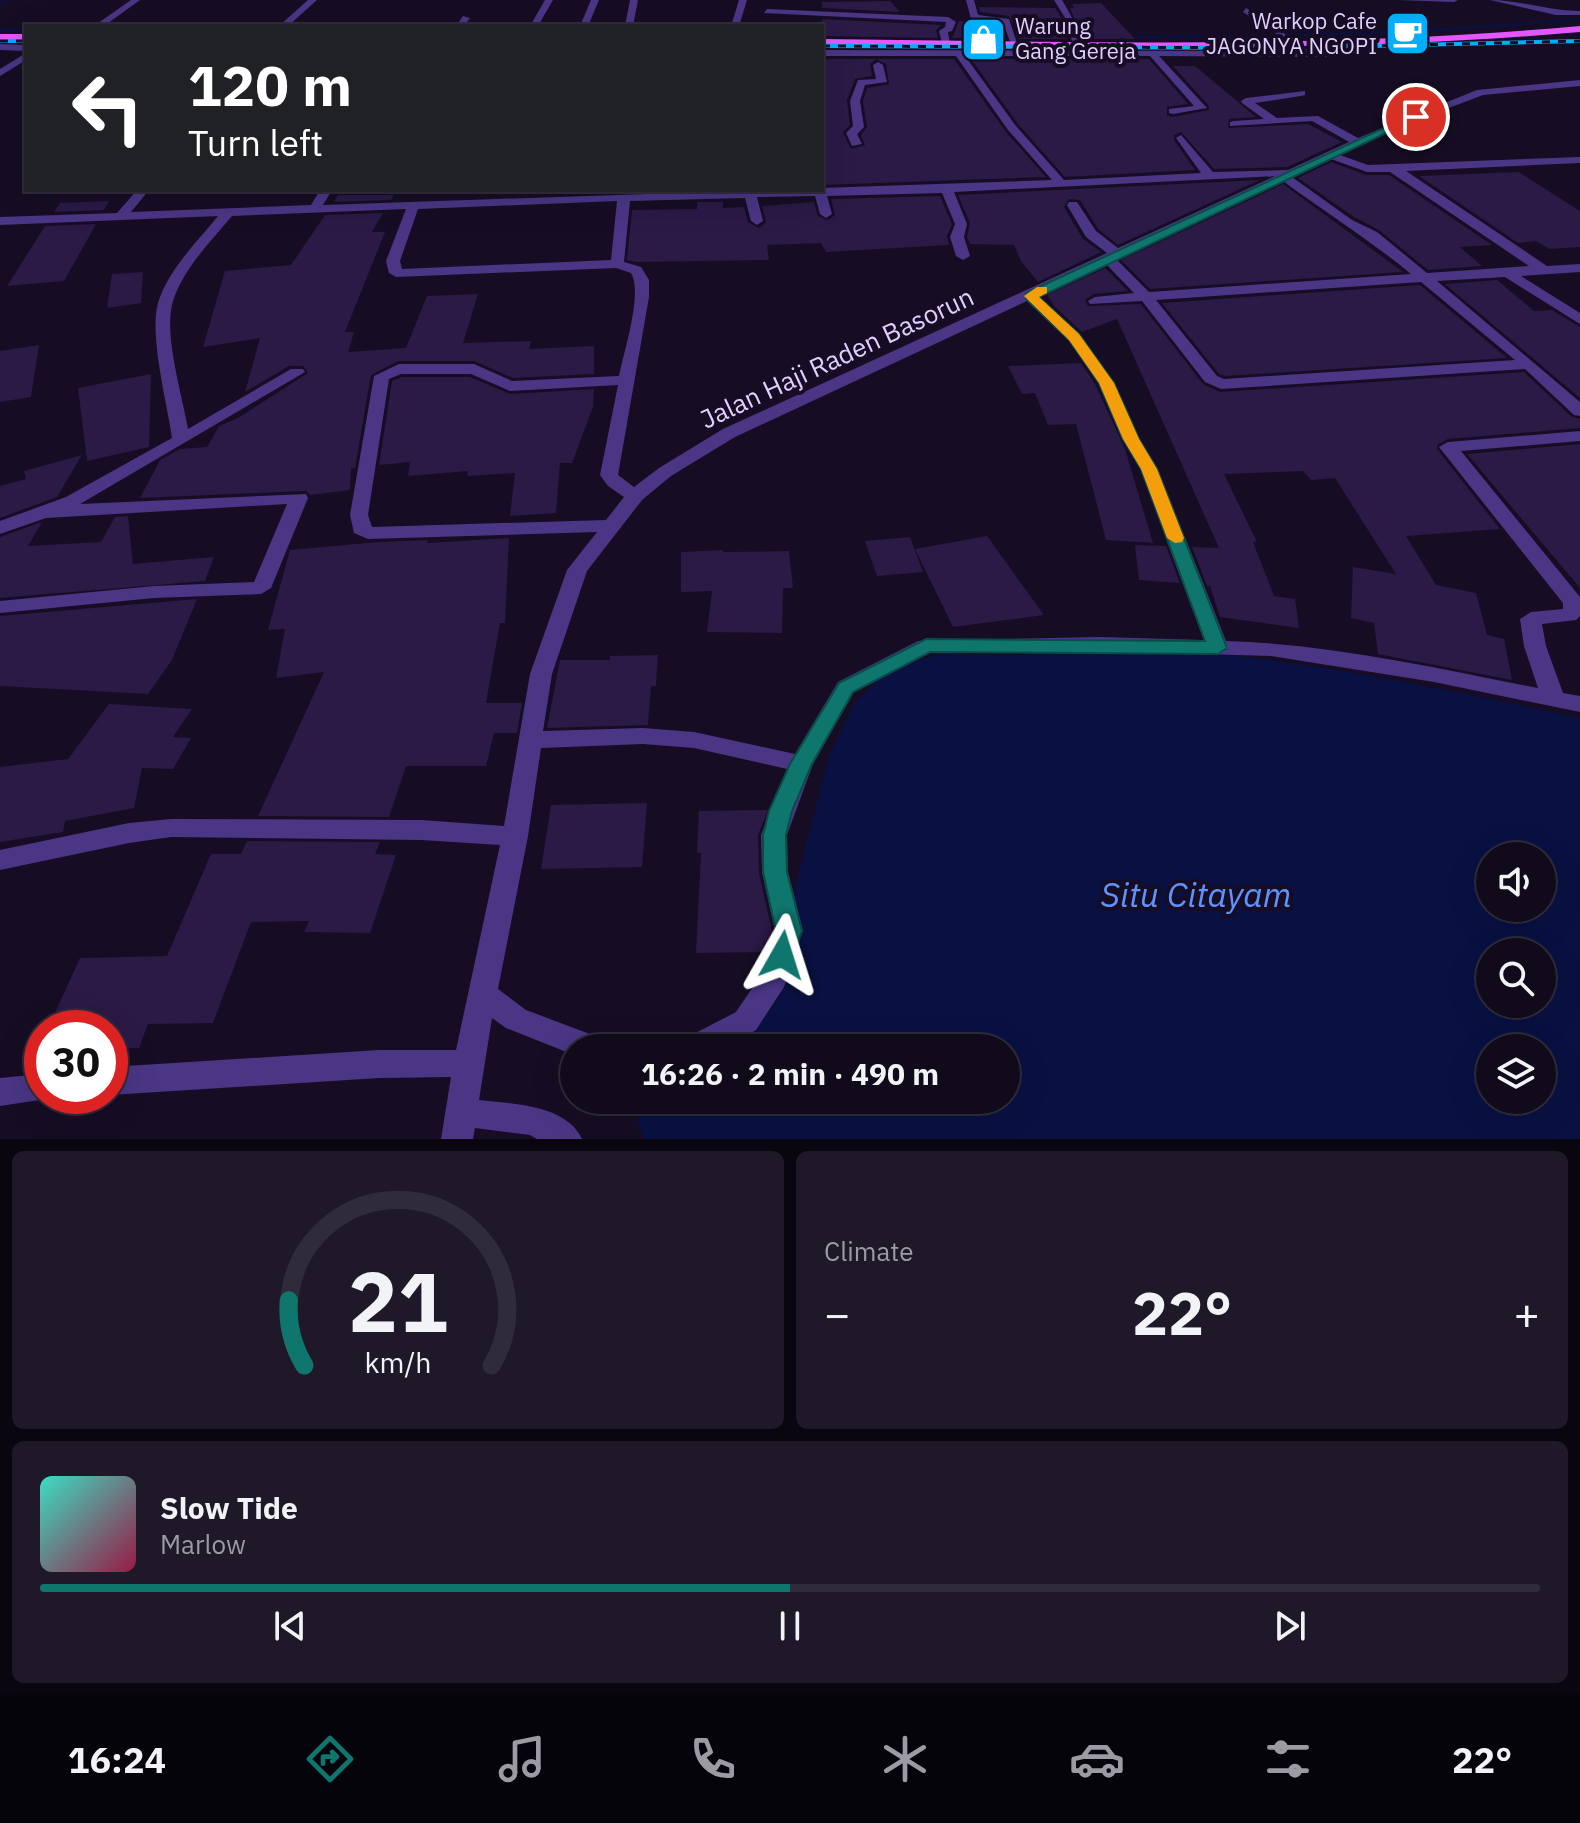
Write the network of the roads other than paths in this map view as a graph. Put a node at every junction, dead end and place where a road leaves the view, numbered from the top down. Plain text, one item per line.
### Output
1 (313, 0) edge
2 (549, 0) edge
3 (595, 0) edge
4 (634, 0) edge
5 (743, 0) edge
6 (970, 0) edge
7 (1058, 0) edge
8 (1404, 0) edge
9 (1454, 0) edge
10 (1494, 0) edge
11 (1552, 0) edge
12 (141, 2) edge
13 (931, 6) dead end
14 (1246, 10) dead end
15 (767, 11) dead end
16 (1580, 12) edge
17 (938, 20) junction
18 (102, 24) edge
19 (115, 24) edge
20 (285, 24) edge
21 (535, 24) edge
22 (585, 24) edge
23 (629, 24) edge
24 (736, 24) edge
25 (1580, 29) edge
26 (0, 37) edge
27 (24, 37) edge
28 (944, 37) junction
29 (1013, 38) junction
30 (1076, 39) junction
31 (824, 42) edge
32 (1289, 42) junction
33 (0, 47) edge
34 (24, 48) edge
35 (824, 53) edge
36 (959, 54) junction
37 (1336, 54) dead end
38 (1154, 56) junction
39 (24, 57) edge
40 (877, 60) junction
41 (824, 63) edge
42 (0, 73) edge
43 (1580, 83) edge
44 (1301, 93) dead end
45 (1173, 111) dead end
46 (1275, 121) junction
47 (1234, 124) dead end
48 (1181, 138) dead end
49 (1358, 143) junction
50 (856, 144) dead end
51 (1331, 155) junction
52 (1561, 160) junction
53 (1580, 160) edge
54 (1392, 168) junction
55 (1367, 169) junction
56 (1580, 171) edge
57 (1295, 172) junction
58 (1210, 176) junction
59 (1061, 183) junction
60 (947, 189) junction
61 (824, 191) edge
62 (141, 192) edge
63 (325, 192) edge
64 (726, 192) edge
65 (768, 192) edge
66 (820, 192) edge
67 (658, 193) edge
68 (750, 193) junction
69 (513, 196) edge
70 (624, 197) junction
71 (1073, 205) dead end
72 (413, 206) junction
73 (314, 210) junction
74 (228, 213) junction
75 (826, 214) dead end
76 (120, 217) junction
77 (0, 221) edge
78 (757, 221) dead end
79 (963, 256) dead end
80 (1114, 257) junction
81 (617, 264) junction
82 (1580, 268) edge
83 (1540, 271) junction
84 (1508, 273) junction
85 (1422, 277) junction
86 (1030, 296) junction
87 (1147, 298) junction
88 (1095, 301) dead end
89 (1580, 320) edge
90 (1529, 364) junction
91 (297, 372) dead end
92 (627, 380) junction
93 (1580, 411) edge
94 (1580, 436) edge
95 (181, 440) junction
96 (635, 496) junction
97 (45, 512) junction
98 (609, 526) junction
99 (0, 528) edge
100 (0, 607) edge
101 (1218, 648) junction
102 (1553, 698) junction
103 (1580, 704) edge
104 (529, 740) junction
105 (801, 764) junction
106 (515, 836) junction
107 (0, 860) edge
108 (481, 1000) junction
109 (721, 1034) edge
110 (560, 1036) edge
111 (470, 1058) junction
112 (128, 1080) edge
113 (24, 1090) edge
114 (0, 1092) edge
115 (459, 1126) edge
116 (566, 1139) edge

1 - 20 street
2 - 21 street
3 - 22 street
4 - 23 street
5 - 24 street
6 - 29 street
7 - 30 street
8 - 9 street
10 - 16 street
11 - 16 street
12 - 18 street
12 - 19 street
13 - 17 street
14 - 32 street
15 - 17 street
17 - 28 street
25 - 32 main road
26 - 27 main road
28 - 29 main road
28 - 31 main road
29 - 30 main road
30 - 32 main road
33 - 34 street
35 - 40 street
36 - 38 street
36 - 40 street
36 - 59 street
37 - 38 street
38 - 45 street
39 - 42 street
40 - 41 street
40 - 50 street
43 - 49 street, Jalan Haji Raden Basorun
44 - 46 street
46 - 47 street
46 - 49 street
48 - 58 street
49 - 51 street, Jalan Haji Raden Basorun
51 - 55 street
51 - 57 street, Jalan Haji Raden Basorun
52 - 53 street
52 - 54 street
52 - 56 street
54 - 55 street
54 - 83 street
55 - 57 street
57 - 58 street
57 - 80 street, Jalan Haji Raden Basorun
57 - 85 street
58 - 59 street
59 - 60 street
60 - 61 street
60 - 79 street
62 - 76 street
63 - 73 street
64 - 67 street
64 - 68 street
65 - 68 street
66 - 75 street
67 - 70 street
68 - 78 street
69 - 70 street
69 - 72 street
70 - 81 street
71 - 80 street
72 - 73 street
72 - 81 street
73 - 74 street
74 - 76 street
74 - 95 street
76 - 77 street
80 - 86 street, Jalan Haji Raden Basorun
80 - 87 street
81 - 92 street
82 - 83 street
83 - 84 street
84 - 85 street
84 - 89 street
85 - 87 street
85 - 90 street
86 - 96 street, Jalan Haji Raden Basorun
86 - 101 street
87 - 88 street
87 - 90 street
90 - 93 street
91 - 95 street
92 - 96 street
92 - 98 street
94 - 102 street
95 - 97 street
96 - 98 street, Jalan Haji Raden Basorun
97 - 99 street
97 - 100 street
98 - 104 street, Jalan Haji Raden Basorun
101 - 102 street
101 - 105 street
102 - 103 street
104 - 105 street
104 - 106 street, Jalan Haji Raden Basorun
105 - 109 street
106 - 107 street
106 - 108 street, Jalan Haji Raden Basorun
108 - 110 street
108 - 111 street, Jalan Haji Raden Basorun
111 - 112 street
111 - 115 street, Jalan Haji Raden Basorun
113 - 114 street
115 - 116 street

